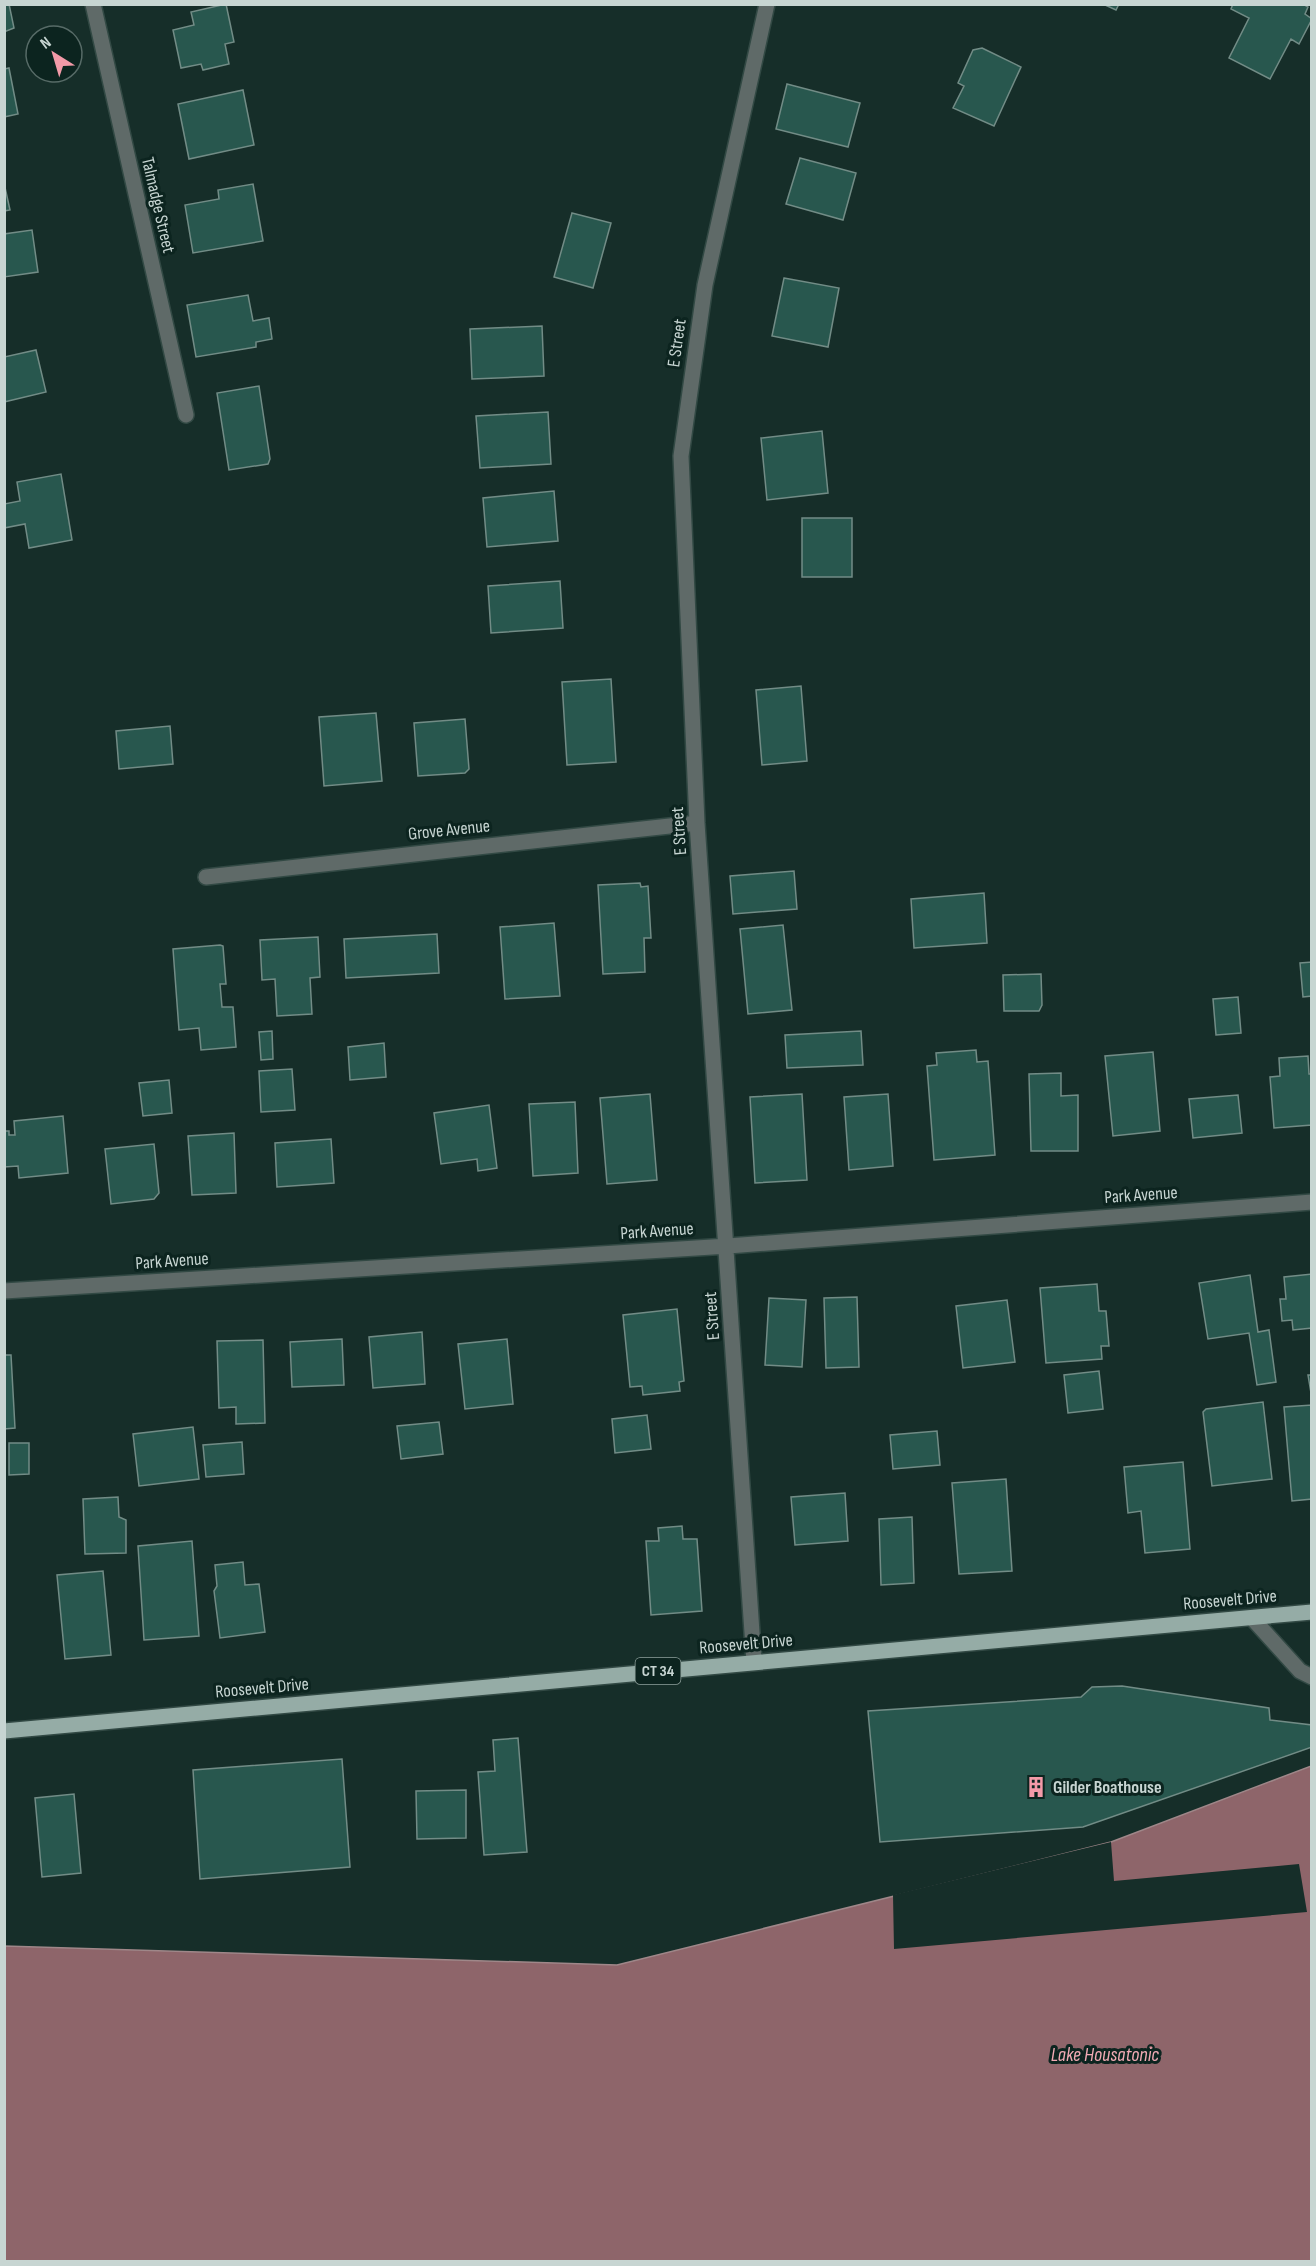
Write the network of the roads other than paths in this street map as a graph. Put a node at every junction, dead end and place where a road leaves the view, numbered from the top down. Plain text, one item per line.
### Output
1 (93, 4) edge
2 (767, 4) edge
3 (186, 415) dead end
4 (697, 823) junction
5 (206, 877) dead end
6 (1311, 1202) edge
7 (728, 1246) junction
8 (4, 1291) edge
9 (1311, 1612) edge
10 (1252, 1618) junction
11 (754, 1662) junction
12 (1311, 1677) edge
13 (4, 1731) edge

1 - 3 street, Talmadge Street
2 - 4 street, E Street
4 - 5 street, Grove Avenue
4 - 7 street, E Street
6 - 7 street, Park Avenue
7 - 8 street, Park Avenue
7 - 11 street, E Street
9 - 10 main road, Roosevelt Drive / CT 34
10 - 11 main road, Roosevelt Drive / CT 34
10 - 12 street
11 - 13 main road, Roosevelt Drive / CT 34

